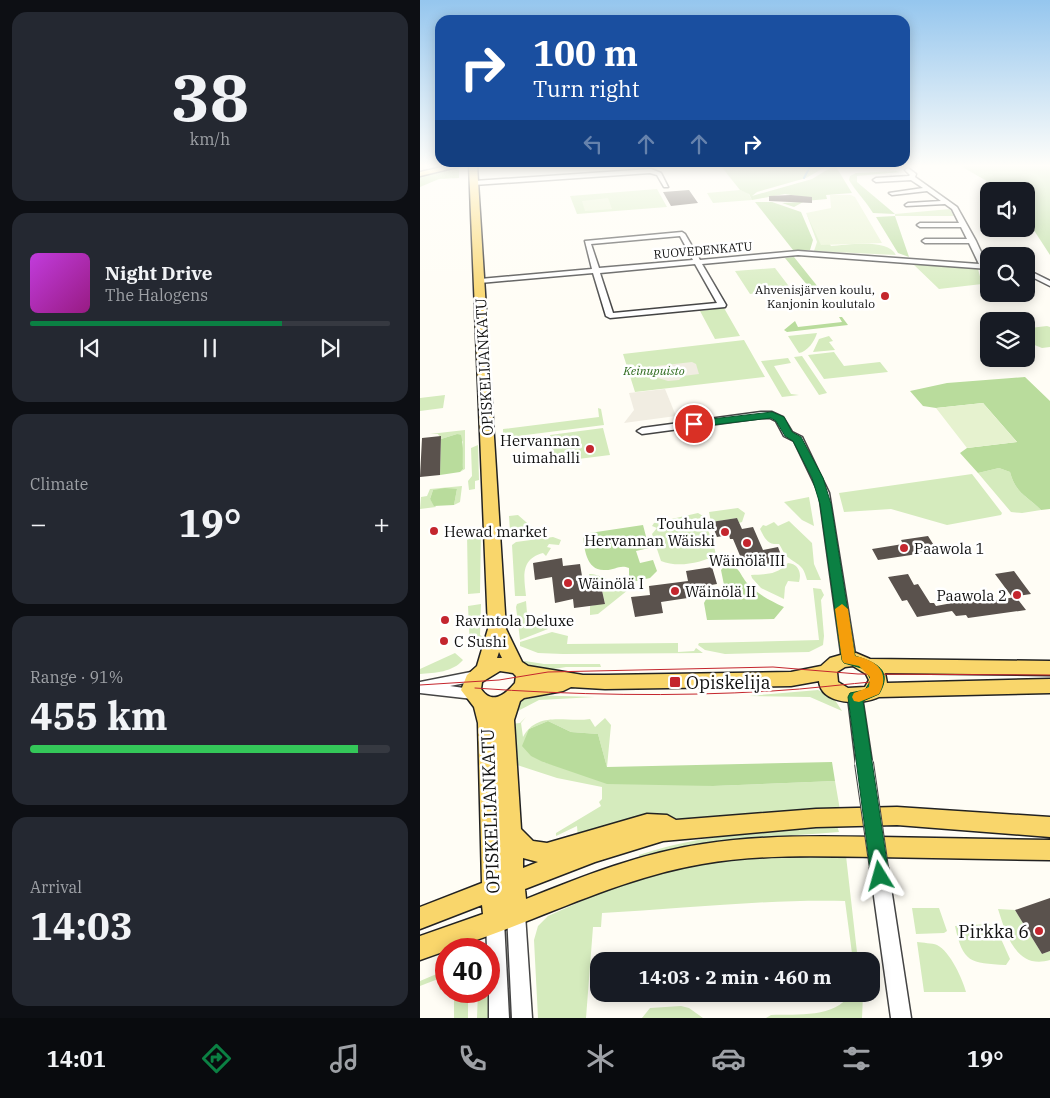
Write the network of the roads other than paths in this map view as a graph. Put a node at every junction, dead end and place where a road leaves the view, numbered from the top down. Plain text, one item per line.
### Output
1 (476, 213) edge
2 (959, 213) edge
3 (920, 224) dead end
4 (964, 225) junction
5 (925, 241) dead end
6 (973, 241) junction
7 (980, 254) edge
8 (697, 262) junction
9 (980, 266) edge
10 (596, 271) junction
11 (1035, 276) edge
12 (480, 281) junction
13 (1050, 284) edge
14 (642, 431) dead end
15 (497, 629) junction
16 (849, 660) junction
17 (870, 666) junction
18 (1050, 668) edge
19 (519, 669) junction
20 (828, 678) junction
21 (583, 682) junction
22 (479, 685) junction
23 (1050, 686) edge
24 (420, 688) edge
25 (874, 690) junction
26 (515, 696) junction
27 (856, 697) junction
28 (708, 827) junction
29 (1050, 827) edge
30 (510, 831) junction
31 (1050, 850) edge
32 (503, 887) junction
33 (506, 917) junction
34 (420, 918) edge
35 (420, 948) edge
36 (499, 1018) edge
37 (522, 1018) edge
38 (901, 1018) edge

1 - 12 main road, OPISKELIJANKATU
2 - 4 street
3 - 4 street
4 - 6 street
5 - 6 street
6 - 7 street
8 - 9 street, RUOVEDENKATU
8 - 10 street, RUOVEDENKATU
8 - 10 street
8 - 10 street
10 - 12 street, RUOVEDENKATU
11 - 13 street
12 - 15 main road, OPISKELIJANKATU
14 - 16 street
15 - 19 main road, OPISKELIJANKATU
15 - 22 main road, OPISKELIJANKATU
16 - 17 main road
16 - 20 main road
17 - 18 main road
17 - 25 main road
19 - 21 main road
19 - 22 main road
19 - 26 main road
20 - 21 main road
20 - 27 main road
21 - 26 main road
22 - 24 street
22 - 26 main road
22 - 32 main road, OPISKELIJANKATU
23 - 25 main road
25 - 27 main road
26 - 30 main road, OPISKELIJANKATU
27 - 38 street, bridge
28 - 29 main road
28 - 30 main road
28 - 32 main road
30 - 32 main road, OPISKELIJANKATU
31 - 33 main road
32 - 33 main road, OPISKELIJANKATU
32 - 34 main road
33 - 35 main road
33 - 36 street
33 - 37 street

